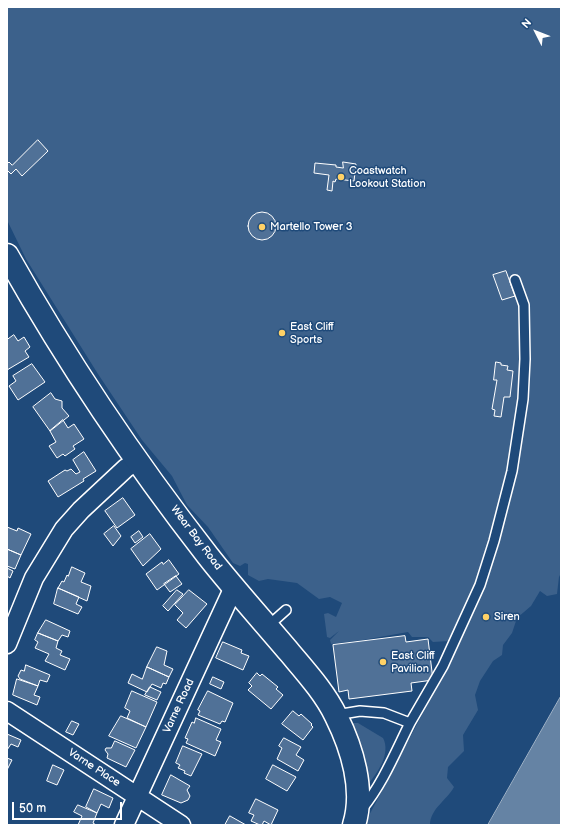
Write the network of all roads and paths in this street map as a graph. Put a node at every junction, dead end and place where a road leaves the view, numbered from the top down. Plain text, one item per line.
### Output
1 (7, 255) edge
2 (515, 280) dead end
3 (137, 461) junction
4 (234, 587) junction
5 (286, 610) dead end
6 (268, 626) junction
7 (7, 644) edge
8 (7, 712) edge
9 (336, 715) junction
10 (410, 723) junction
11 (137, 797) junction
12 (355, 820) edge
13 (124, 825) edge
14 (181, 825) edge

1 - 3 street, Wear Bay Road
2 - 10 lane
3 - 4 street, Wear Bay Road
3 - 7 street
4 - 6 street, Wear Bay Road
4 - 11 street, Varne Road
5 - 6 lane
6 - 9 street, Wear Bay Road
8 - 11 street, Varne Place
9 - 10 lane
9 - 12 street, Wear Bay Road
10 - 12 lane
11 - 13 street, Varne Road
11 - 14 street, Varne Place

